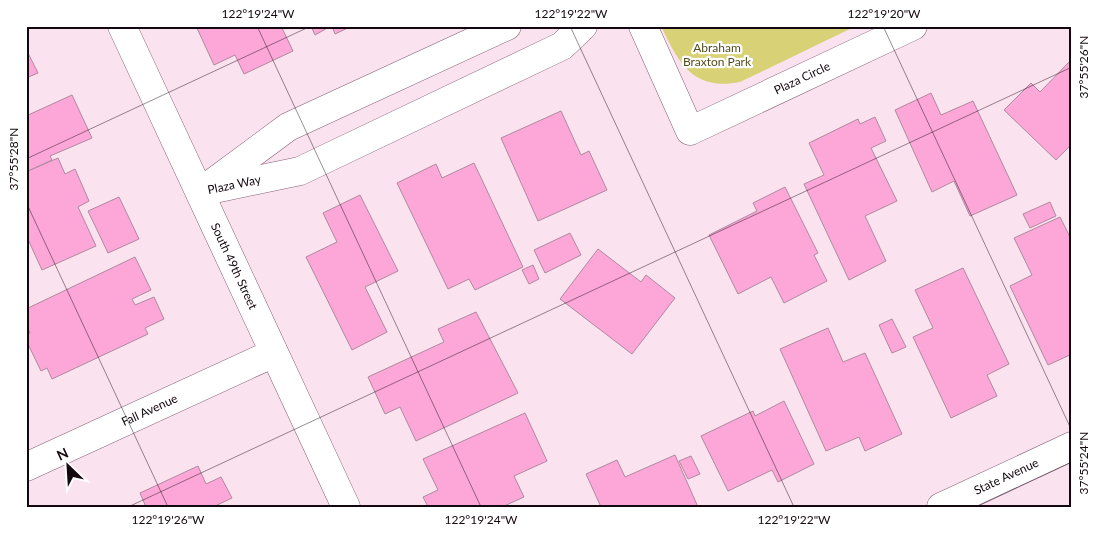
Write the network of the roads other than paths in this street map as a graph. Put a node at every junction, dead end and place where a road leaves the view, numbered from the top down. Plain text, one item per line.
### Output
1 (122, 26) edge
2 (507, 26) edge
3 (583, 26) edge
4 (643, 26) edge
5 (913, 26) edge
6 (200, 192) junction
7 (274, 353) junction
8 (1072, 446) edge
9 (26, 467) edge
10 (346, 507) edge
11 (941, 507) edge

1 - 6 street, South 49th Street
2 - 6 street, Plaza Way
3 - 6 street, Plaza Way
4 - 5 street, Plaza Circle
6 - 7 street, South 49th Street
7 - 9 street, Fall Avenue
7 - 10 street, South 49th Street
8 - 11 street, State Avenue

